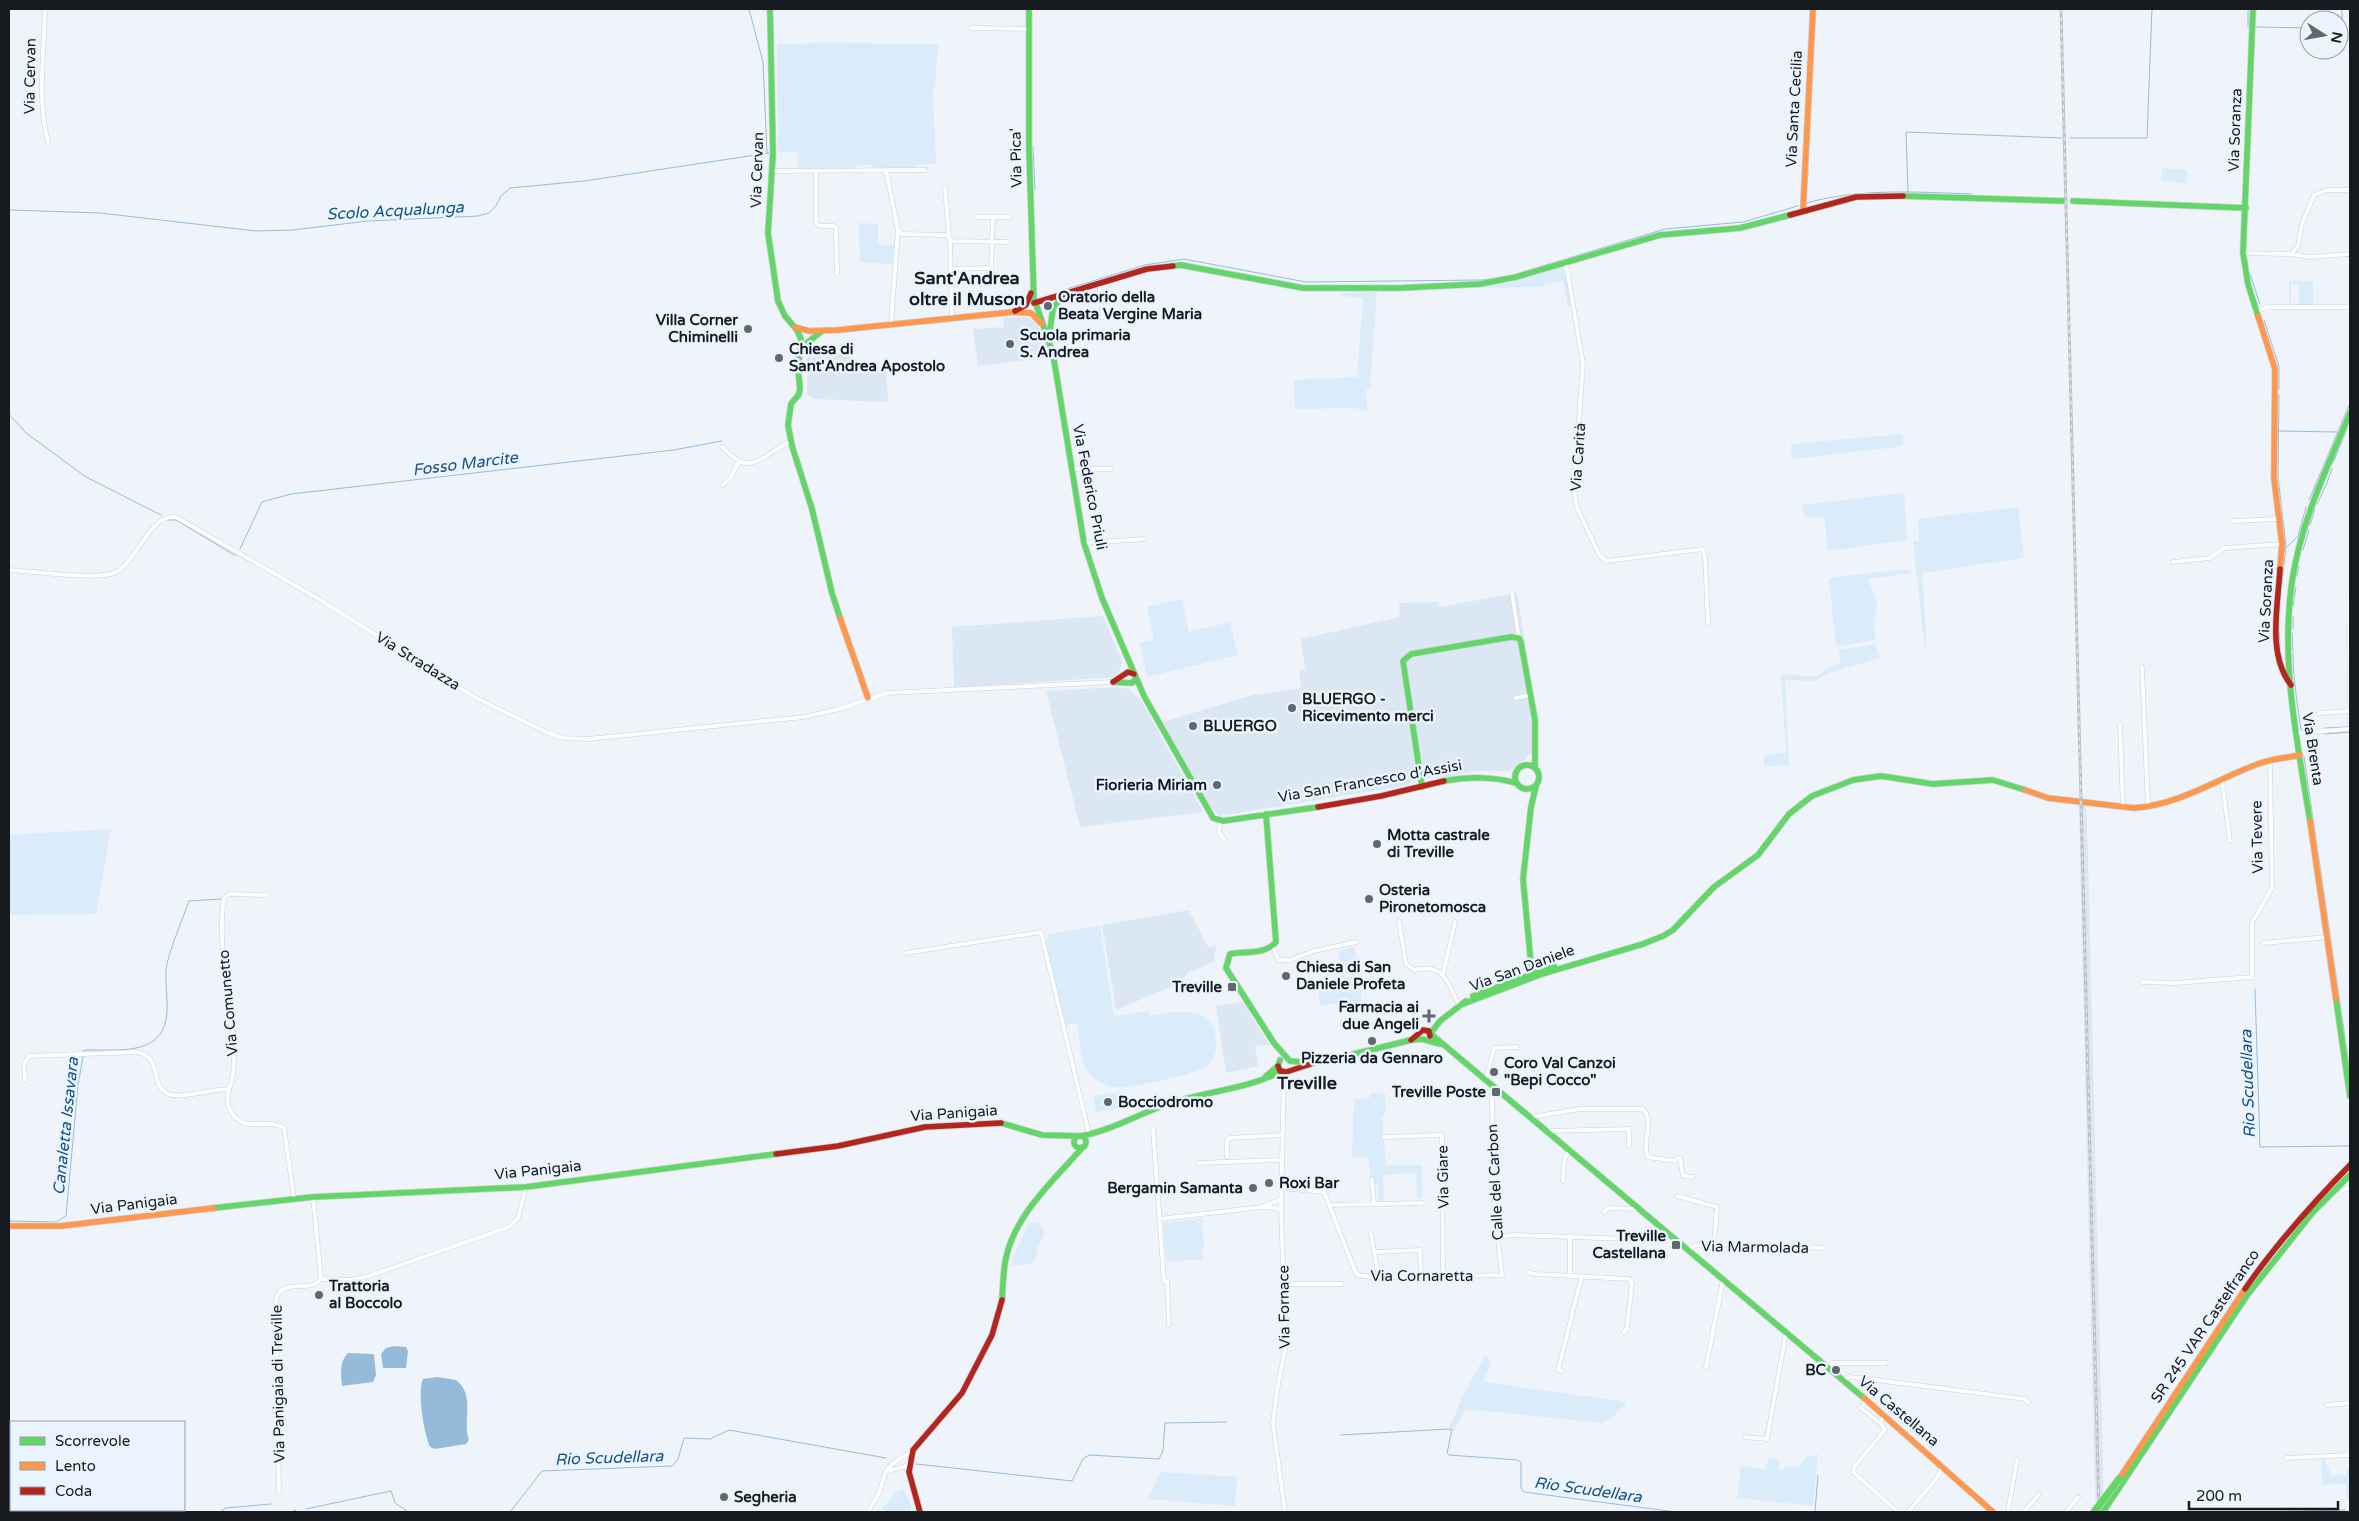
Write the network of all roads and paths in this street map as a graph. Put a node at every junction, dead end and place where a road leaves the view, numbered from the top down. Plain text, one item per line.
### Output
1 (45, 9) edge
2 (770, 9) edge
3 (1029, 9) edge
4 (1814, 9) edge
5 (2253, 9) edge
6 (972, 28) dead end
7 (1028, 29) junction
8 (48, 142) dead end
9 (925, 170) dead end
10 (771, 171) junction
11 (885, 171) junction
12 (816, 172) junction
13 (945, 188) dead end
14 (2350, 190) edge
15 (2063, 201) dead end
16 (2073, 202) dead end
17 (2246, 208) junction
18 (1803, 210) junction
19 (976, 217) dead end
20 (993, 217) junction
21 (1010, 217) dead end
22 (898, 230) junction
23 (948, 237) junction
24 (992, 242) junction
25 (1008, 242) dead end
26 (2243, 253) junction
27 (2291, 254) junction
28 (2350, 254) edge
29 (1566, 263) junction
30 (951, 268) junction
31 (837, 274) dead end
32 (1099, 284) junction
33 (1065, 294) junction
34 (1032, 307) junction
35 (2350, 307) edge
36 (2257, 311) junction
37 (952, 319) junction
38 (1091, 319) dead end
39 (891, 324) junction
40 (806, 336) junction
41 (1050, 344) junction
42 (2350, 413) edge
43 (791, 442) junction
44 (722, 447) dead end
45 (739, 461) junction
46 (1072, 469) junction
47 (1110, 469) dead end
48 (723, 484) dead end
49 (2279, 519) junction
50 (2233, 521) dead end
51 (1144, 540) dead end
52 (1084, 543) junction
53 (2282, 544) junction
54 (2174, 562) dead end
55 (9, 570) edge
56 (1512, 593) dead end
57 (2349, 598) dead end
58 (1708, 623) dead end
59 (1518, 638) junction
60 (2350, 651) edge
61 (1124, 652) junction
62 (2142, 667) dead end
63 (1125, 674) junction
64 (1135, 676) junction
65 (1113, 682) junction
66 (1129, 683) junction
67 (2291, 685) junction
68 (1530, 694) junction
69 (1144, 696) junction
70 (868, 698) junction
71 (1516, 698) dead end
72 (2350, 711) edge
73 (2319, 714) dead end
74 (2120, 725) dead end
75 (2350, 725) edge
76 (2350, 729) edge
77 (2297, 734) junction
78 (1534, 750) junction
79 (2300, 755) junction
80 (2270, 761) junction
81 (1525, 766) junction
82 (1535, 768) junction
83 (1518, 770) junction
84 (1501, 777) junction
85 (2222, 781) junction
86 (1516, 783) junction
87 (1536, 786) junction
88 (1422, 787) junction
89 (1524, 789) junction
90 (1531, 807) junction
91 (2148, 807) junction
92 (2123, 808) junction
93 (1266, 814) junction
94 (1217, 820) junction
95 (1224, 839) dead end
96 (2230, 841) dead end
97 (267, 896) dead end
98 (1399, 921) dead end
99 (1455, 922) dead end
100 (2328, 937) junction
101 (1356, 942) dead end
102 (2264, 943) dead end
103 (1273, 947) junction
104 (906, 953) dead end
105 (1534, 969) junction
106 (1549, 970) junction
107 (1443, 974) junction
108 (2142, 982) dead end
109 (1518, 983) junction
110 (1462, 1005) junction
111 (1426, 1035) junction
112 (1274, 1043) junction
113 (1517, 1047) dead end
114 (1289, 1060) junction
115 (1313, 1063) junction
116 (1282, 1068) junction
117 (25, 1080) dead end
118 (1489, 1083) junction
119 (228, 1089) junction
120 (2350, 1096) edge
121 (1532, 1117) junction
122 (1152, 1129) dead end
123 (1549, 1130) junction
124 (1101, 1132) junction
125 (1083, 1136) junction
126 (1283, 1136) junction
127 (1065, 1137) junction
128 (1384, 1137) dead end
129 (1075, 1144) junction
130 (1084, 1146) junction
131 (1629, 1146) dead end
132 (1572, 1150) junction
133 (1227, 1157) dead end
134 (1073, 1159) junction
135 (1282, 1160) junction
136 (1198, 1163) dead end
137 (2350, 1165) edge
138 (2350, 1175) edge
139 (1693, 1177) dead end
140 (1372, 1180) dead end
141 (1564, 1181) dead end
142 (526, 1187) junction
143 (2350, 1187) edge
144 (1281, 1188) junction
145 (2342, 1191) dead end
146 (1677, 1196) dead end
147 (313, 1197) junction
148 (294, 1198) junction
149 (1281, 1199) junction
150 (1374, 1203) junction
151 (1422, 1203) dead end
152 (1329, 1205) junction
153 (1262, 1206) junction
154 (1281, 1209) junction
155 (1640, 1209) junction
156 (1604, 1212) dead end
157 (1158, 1219) junction
158 (9, 1226) edge
159 (1660, 1226) junction
160 (1371, 1234) dead end
161 (1669, 1234) junction
162 (1570, 1236) junction
163 (1497, 1237) junction
164 (1650, 1238) junction
165 (1714, 1244) junction
166 (1823, 1248) dead end
167 (1688, 1250) junction
168 (1375, 1252) junction
169 (1528, 1272) dead end
170 (1570, 1275) junction
171 (1500, 1276) joint
172 (1582, 1276) junction
173 (1421, 1277) junction
174 (1443, 1277) junction
175 (1379, 1278) junction
176 (321, 1279) junction
177 (1723, 1280) junction
178 (1284, 1284) junction
179 (1342, 1284) dead end
180 (1169, 1325) dead end
181 (1624, 1333) dead end
182 (1786, 1333) junction
183 (1886, 1363) dead end
184 (1706, 1366) dead end
185 (1827, 1368) junction
186 (1562, 1371) dead end
187 (1843, 1382) junction
188 (2028, 1402) dead end
189 (2350, 1403) edge
190 (2327, 1405) dead end
191 (1882, 1420) junction
192 (1746, 1437) dead end
193 (914, 1450) junction
194 (2350, 1456) edge
195 (2286, 1458) dead end
196 (900, 1460) junction
197 (2018, 1460) dead end
198 (909, 1463) junction
199 (1942, 1466) junction
200 (901, 1468) junction
201 (910, 1476) junction
202 (884, 1477) junction
203 (2121, 1481) junction
204 (279, 1492) dead end
205 (2039, 1494) dead end
206 (2078, 1497) dead end
207 (868, 1512) edge
208 (920, 1512) edge
209 (1285, 1512) edge
210 (1898, 1512) edge
211 (1908, 1512) edge
212 (1993, 1512) edge
213 (2008, 1512) edge
214 (2024, 1512) edge
215 (2066, 1512) edge
216 (2094, 1512) edge
217 (2103, 1512) edge

1 - 8 street, Via Cervan
2 - 10 main road, Via Cervan
3 - 7 main road, Via Pica'
4 - 18 main road, Via Santa Cecilia
5 - 17 main road, Via Soranza
6 - 7 street
7 - 34 main road, Via Pica'
9 - 11 street
10 - 12 street
10 - 40 main road, Via Cervan
11 - 12 street
11 - 22 street
12 - 31 street
13 - 23 street
14 - 27 street
15 - 18 main road
16 - 17 main road
17 - 26 main road, Via Soranza
18 - 29 main road
19 - 20 street
20 - 21 street
20 - 24 street
22 - 23 street
22 - 39 street
23 - 24 street
23 - 30 street
24 - 25 street
24 - 30 street
26 - 27 street
26 - 36 main road, Via Soranza
27 - 28 street
29 - 32 main road
29 - 58 street, Via Carità
30 - 37 street
32 - 33 main road
32 - 38 street
33 - 34 main road
33 - 41 main road
34 - 37 main road
34 - 41 main road, Via Federico Priuli
35 - 36 street
36 - 49 main road, Via Soranza
37 - 39 main road
39 - 40 main road
40 - 43 main road
41 - 46 main road, Via Federico Priuli
42 - 67 main road, Via Brenta
43 - 45 street
43 - 70 main road
44 - 45 street
45 - 48 street
46 - 47 street
46 - 52 main road, Via Federico Priuli
49 - 50 street
49 - 53 main road, Via Soranza
51 - 52 street
52 - 61 main road, Via Federico Priuli
53 - 54 street, Via Soranza
53 - 67 main road, Via Soranza
55 - 70 street, Via Stradazza
56 - 59 street
57 - 60 street
59 - 68 main road
59 - 88 main road
60 - 72 street
61 - 63 main road
61 - 64 main road
62 - 91 street
63 - 64 main road
63 - 65 main road
63 - 66 main road
64 - 66 main road
64 - 69 main road
65 - 66 main road
65 - 70 street
66 - 69 main road
67 - 77 main road, Via Brenta
68 - 71 street
68 - 78 main road
69 - 94 main road
72 - 73 street
72 - 75 street
74 - 92 street
76 - 77 street
77 - 79 main road, Via Brenta
78 - 81 main road
78 - 82 main road
79 - 80 main road
79 - 100 main road, Via Brenta
80 - 85 main road
80 - 108 street, Via Tevere
81 - 82 main road
81 - 83 main road
82 - 87 main road
83 - 84 main road, Via San Francesco d'Assisi
83 - 86 main road
84 - 86 main road, Via San Francesco d'Assisi
84 - 88 main road, Via San Francesco d'Assisi
85 - 91 main road
85 - 96 street
86 - 89 main road
87 - 89 main road
87 - 90 main road, Via San Daniele
88 - 93 main road, Via San Francesco d'Assisi
89 - 90 main road, Via San Daniele
90 - 105 main road, Via San Daniele
91 - 92 main road
92 - 106 main road, Via San Daniele
93 - 94 main road, Via San Francesco d'Assisi
93 - 103 main road
94 - 95 street
97 - 119 street, Via Comunetto
98 - 107 street
99 - 107 street
100 - 102 street
100 - 120 main road, Via Brenta
101 - 103 street
103 - 112 main road
104 - 125 street
105 - 106 main road
105 - 109 main road
105 - 110 main road, Via San Daniele
106 - 109 main road, Via San Daniele
107 - 110 street
109 - 110 main road, Via San Daniele
110 - 111 main road, Via San Daniele
111 - 115 main road
111 - 118 main road, Via Castellana
112 - 114 main road
112 - 116 main road
113 - 118 street
114 - 115 main road
114 - 116 main road
114 - 116 main road
115 - 116 main road
116 - 124 main road
116 - 126 street, Via Fornace
117 - 119 street
118 - 121 main road, Via Castellana
118 - 163 street, Calle del Carbon
119 - 148 street, Via Comunetto
121 - 123 main road, Via Castellana
121 - 139 street
122 - 157 street
123 - 131 street
123 - 132 main road, Via Castellana
124 - 125 main road, Via Panigaia
124 - 130 main road
125 - 127 main road, Via Panigaia
125 - 129 main road
125 - 130 main road
126 - 133 street
126 - 135 street, Via Fornace
127 - 129 main road
127 - 142 main road, Via Panigaia
128 - 174 street, Via Giare
129 - 130 main road
129 - 134 main road
130 - 134 main road
132 - 141 street
132 - 155 main road, Via Castellana
134 - 193 main road
135 - 136 street
135 - 144 street, Via Fornace
137 - 203 main road, SR 245 VAR Castelfranco
138 - 203 main road, SR 245 VAR Castelfranco
140 - 150 street
142 - 147 main road, Via Panigaia
142 - 176 street, Via Panigaia di Treville
143 - 145 street
144 - 149 street, Via Fornace
144 - 152 street, Via Cornaretta
146 - 165 street
147 - 148 main road, Via Panigaia
147 - 176 street
148 - 158 main road, Via Panigaia
149 - 153 street
149 - 154 street, Via Fornace
150 - 151 street
150 - 152 street
152 - 175 street, Via Cornaretta
153 - 154 street
153 - 157 street
154 - 178 street, Via Fornace
155 - 156 street
155 - 159 main road, Via Castellana
157 - 180 street
159 - 161 main road, Via Castellana
159 - 164 street
160 - 168 street
161 - 164 street
161 - 167 main road, Via Castellana
162 - 163 street
162 - 164 street
162 - 170 street
163 - 171 street, Calle del Carbon
165 - 166 street, Via Marmolada
165 - 167 street, Via Marmolada
167 - 177 main road, Via Castellana
168 - 173 street
168 - 175 street
169 - 170 street
170 - 172 street
171 - 174 street, Via Cornaretta
172 - 181 street
172 - 186 street
173 - 174 street, Via Cornaretta
173 - 175 street, Via Cornaretta
176 - 204 street, Via Panigaia di Treville
177 - 182 main road, Via Castellana
177 - 184 street
178 - 179 street
178 - 209 street, Via Fornace
182 - 185 main road, Via Castellana
182 - 192 street
183 - 185 street
185 - 187 main road, Via Castellana
187 - 188 street
187 - 191 main road, Via Castellana
189 - 190 street
191 - 199 main road, Via Castellana
191 - 210 street
193 - 196 street
193 - 198 main road
194 - 195 street
196 - 198 street
196 - 202 street
197 - 213 street
198 - 200 street
198 - 201 main road
199 - 211 street
199 - 212 main road, Via Castellana
200 - 201 street
200 - 202 street
201 - 208 main road
202 - 207 street
203 - 216 main road, SR 245 VAR Castelfranco, bridge
203 - 217 main road, SR 245 VAR Castelfranco
205 - 214 street
206 - 215 street

